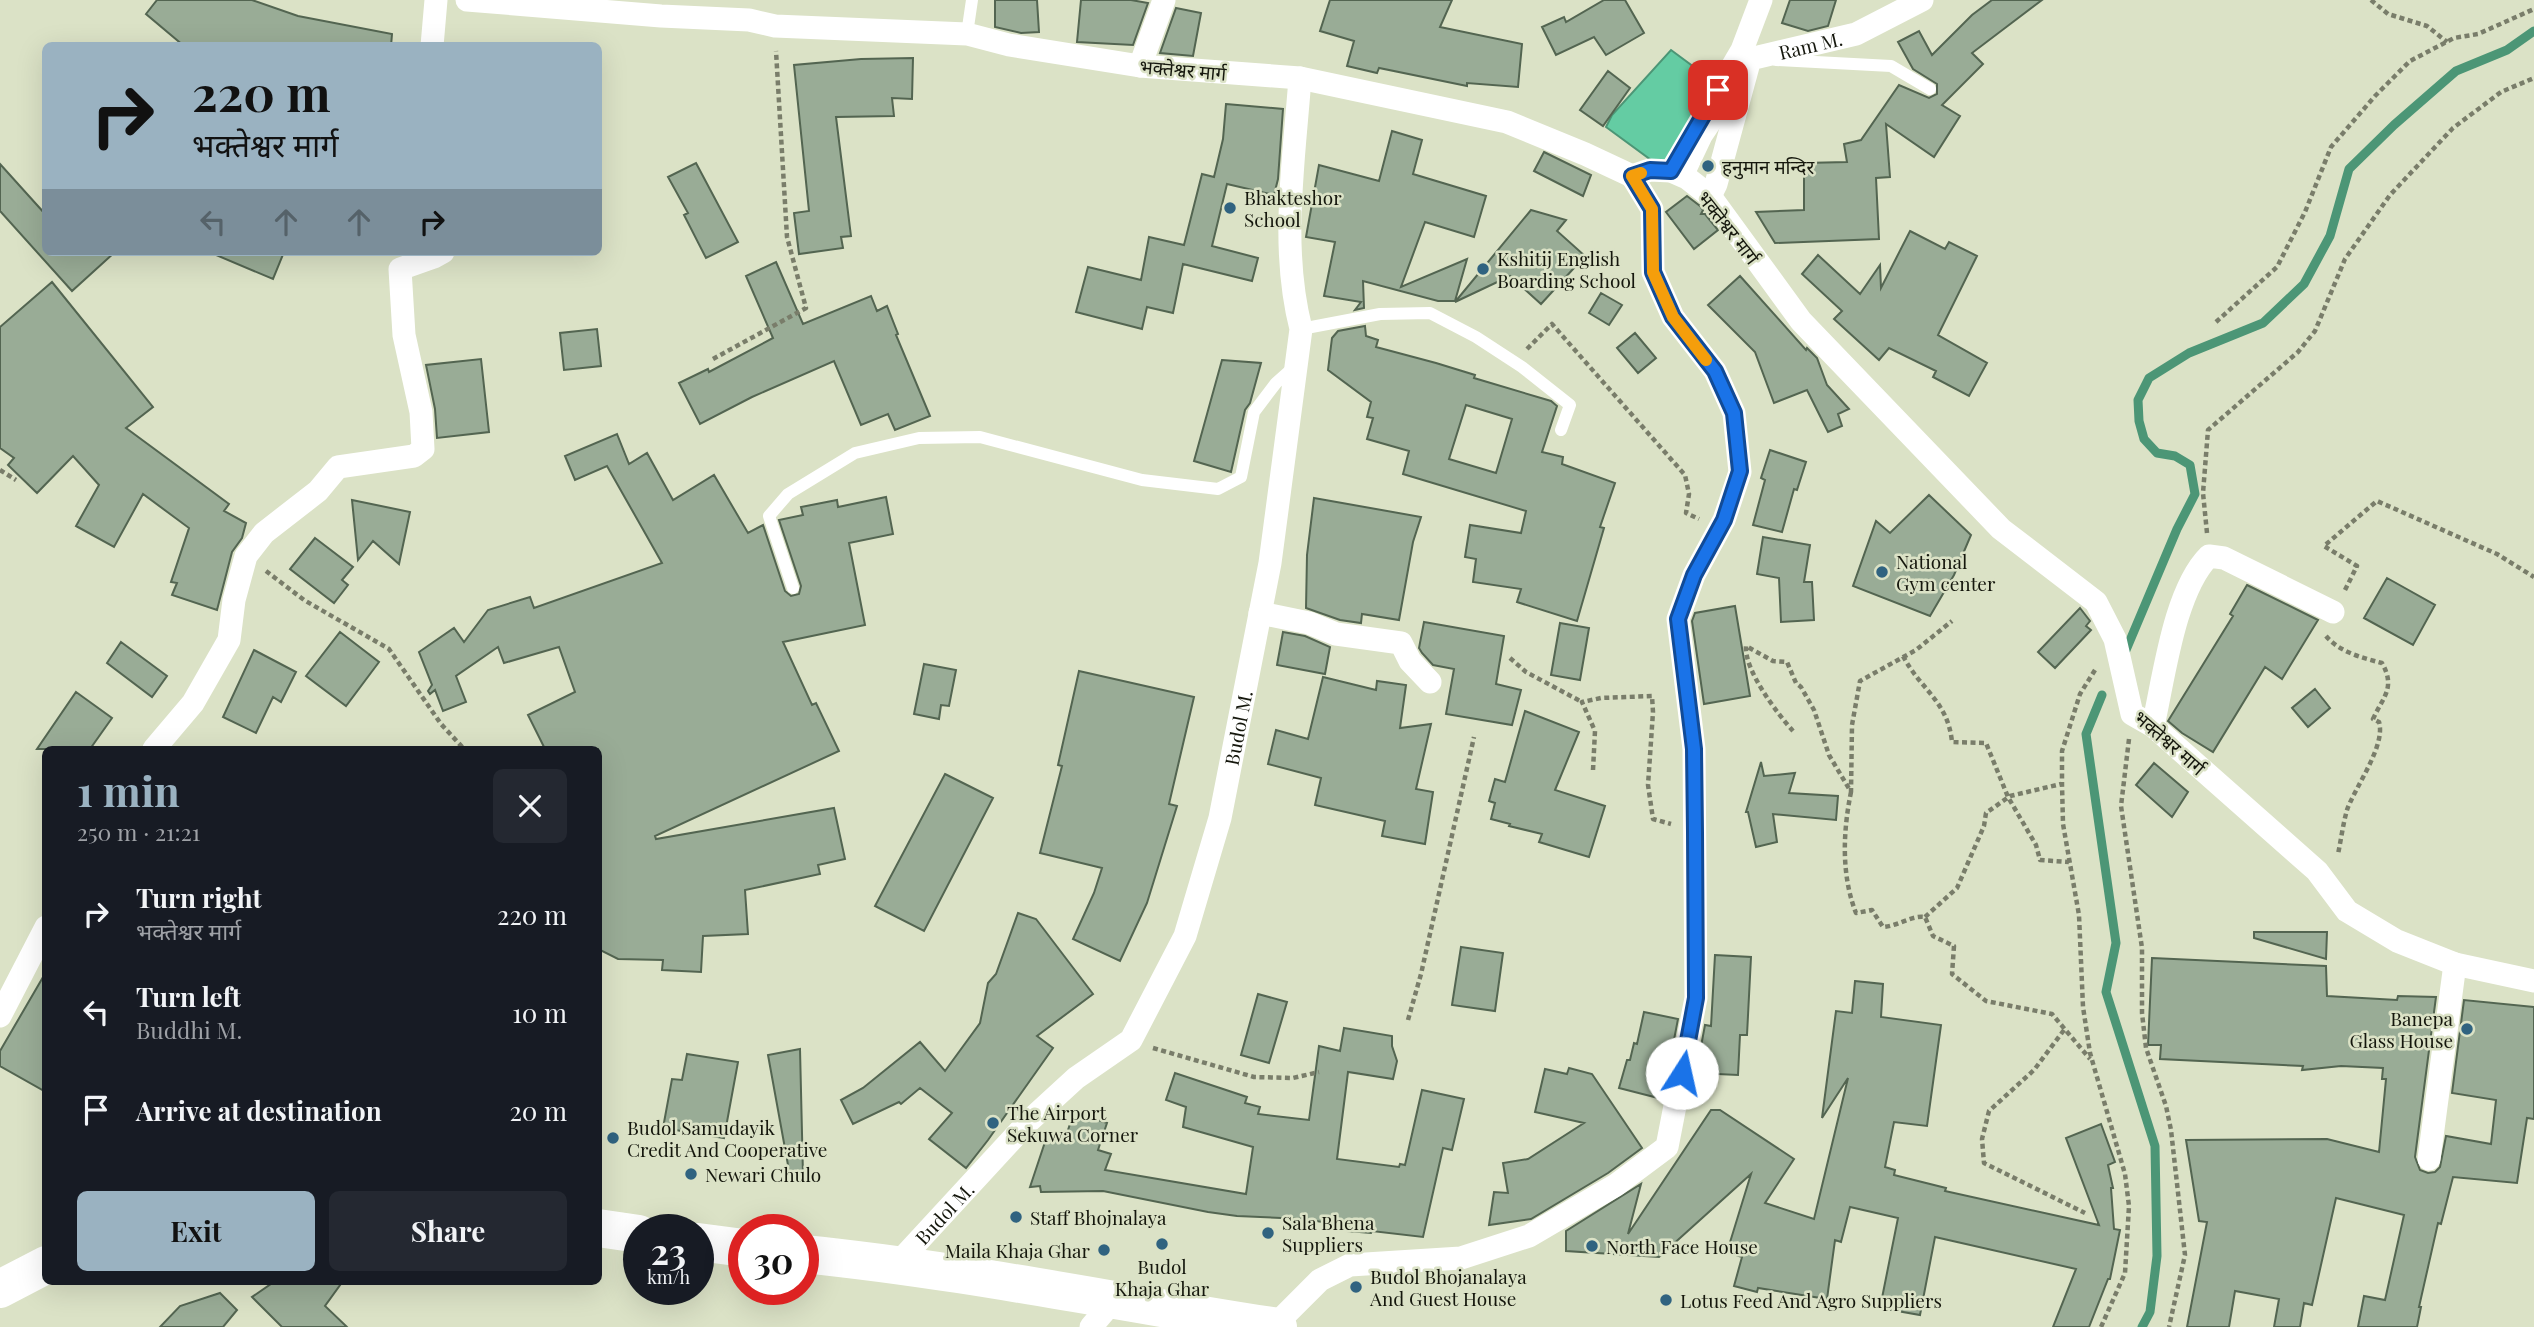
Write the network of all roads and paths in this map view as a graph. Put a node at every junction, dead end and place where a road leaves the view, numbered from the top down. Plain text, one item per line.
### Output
1 (436, 0) edge
2 (467, 0) edge
3 (972, 0) edge
4 (1164, 0) edge
5 (1761, 0) edge
6 (1922, 0) edge
7 (2371, 0) edge
8 (2534, 9) edge
9 (749, 10) edge
10 (775, 26) junction
11 (967, 34) junction
12 (432, 42) edge
13 (2447, 42) junction
14 (1750, 59) junction
15 (1140, 66) junction
16 (1300, 78) junction
17 (2534, 78) edge
18 (1930, 89) dead end
19 (1679, 175) junction
20 (1632, 176) junction
21 (1710, 196) junction
22 (437, 256) edge
23 (2216, 322) dead end
24 (1301, 329) junction
25 (713, 359) dead end
26 (1515, 363) junction
27 (1296, 365) junction
28 (1561, 430) dead end
29 (0, 470) edge
30 (16, 480) dead end
31 (1719, 529) junction
32 (246, 556) junction
33 (2208, 556) junction
34 (2534, 577) edge
35 (793, 588) dead end
36 (2333, 612) junction
37 (1259, 613) junction
38 (1952, 621) dead end
39 (2115, 639) junction
40 (1903, 656) junction
41 (1510, 657) dead end
42 (1430, 682) dead end
43 (1582, 702) junction
44 (2132, 714) junction
45 (2153, 726) junction
46 (1793, 731) dead end
47 (1474, 737) dead end
48 (156, 746) edge
49 (461, 746) edge
50 (1593, 770) dead end
51 (2062, 784) junction
52 (1851, 792) junction
53 (2008, 797) junction
54 (1695, 832) junction
55 (2338, 855) dead end
56 (2069, 862) junction
57 (1925, 917) junction
58 (42, 935) edge
59 (2455, 964) junction
60 (2534, 981) edge
61 (0, 1016) edge
62 (1408, 1020) dead end
63 (2064, 1030) junction
64 (1131, 1040) junction
65 (2093, 1062) junction
66 (1319, 1072) dead end
67 (2429, 1159) dead end
68 (2085, 1213) dead end
69 (602, 1229) edge
70 (623, 1232) edge
71 (819, 1256) edge
72 (898, 1263) junction
73 (42, 1267) edge
74 (0, 1289) edge
75 (1102, 1314) edge
76 (1276, 1327) edge
77 (2101, 1327) edge
78 (2169, 1327) edge

1 - 12 street
2 - 9 street, भक्तेश्वर मार्ग
3 - 11 lane
4 - 15 street
5 - 19 street
6 - 14 street, Ram M.
7 - 13 path
8 - 13 path
9 - 10 street, भक्तेश्वर मार्ग
10 - 11 street, भक्तेश्वर मार्ग
10 - 25 path
11 - 15 street, भक्तेश्वर मार्ग
13 - 23 path
14 - 18 lane
14 - 19 lane
14 - 21 street
15 - 16 street, भक्तेश्वर मार्ग
16 - 20 street, भक्तेश्वर मार्ग
16 - 24 street, Budol M.
17 - 33 path
19 - 20 street
19 - 21 street, भक्तेश्वर मार्ग
20 - 31 street
21 - 39 street, भक्तेश्वर मार्ग
22 - 32 street
24 - 26 lane
24 - 27 street, Budol M.
26 - 28 lane
26 - 31 path
27 - 35 lane
27 - 37 street, Budol M.
29 - 30 path
31 - 54 street
32 - 48 street
32 - 49 path
33 - 36 street
33 - 45 street
34 - 36 path
36 - 55 path
37 - 42 street
37 - 64 street, Budol M.
38 - 40 path
39 - 44 street, भक्तेश्वर मार्ग
39 - 51 path
40 - 52 path
40 - 53 path
41 - 43 path
43 - 50 path
43 - 54 path
44 - 45 street, भक्तेश्वर मार्ग
44 - 78 path
45 - 59 street, भक्तेश्वर मार्ग
46 - 52 path
47 - 62 path
51 - 53 path
51 - 56 path
52 - 57 path
53 - 56 path
53 - 57 path
54 - 76 street
56 - 65 path
57 - 63 path
58 - 61 street
59 - 60 street, भक्तेश्वर मार्ग
59 - 67 street
63 - 65 path
63 - 68 path
64 - 66 path
64 - 72 street, Budol M.
65 - 77 path
69 - 70 highway
71 - 72 highway
72 - 75 highway
73 - 74 highway
75 - 76 highway

